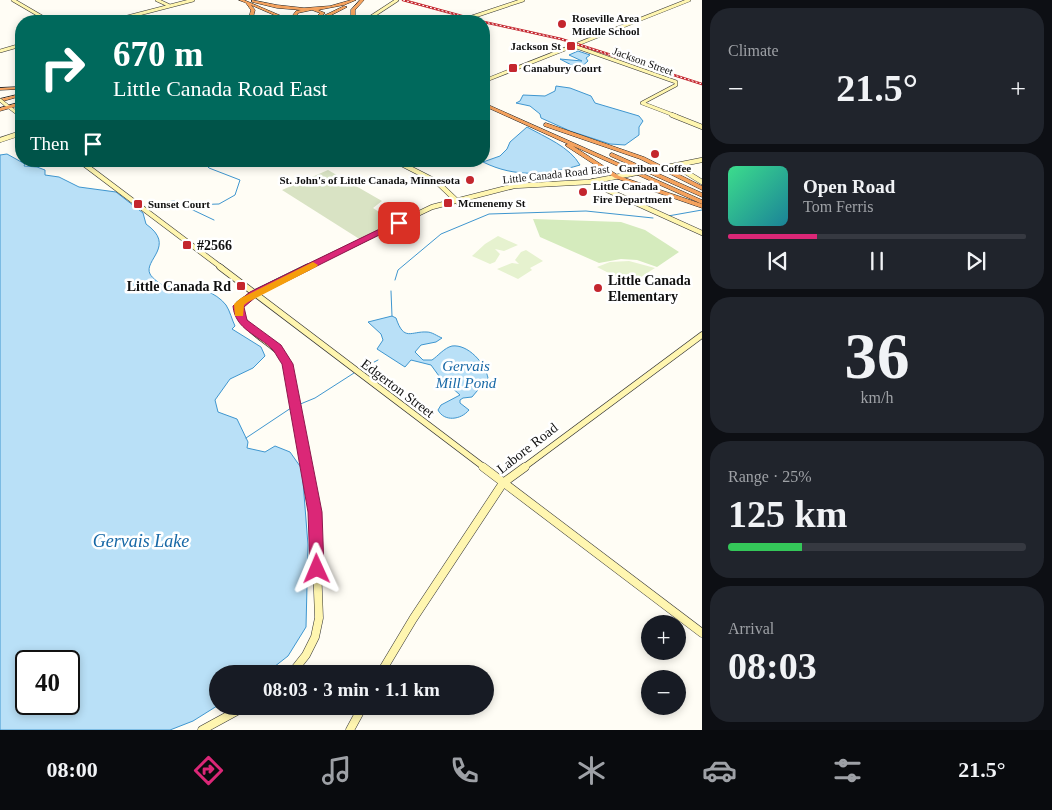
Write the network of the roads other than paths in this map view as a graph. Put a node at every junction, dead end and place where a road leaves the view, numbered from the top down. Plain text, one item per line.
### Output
1 (13, 0) edge
2 (157, 0) edge
3 (192, 0) edge
4 (241, 0) edge
5 (355, 0) edge
6 (362, 0) edge
7 (396, 0) edge
8 (523, 0) edge
9 (689, 0) edge
10 (251, 1) edge
11 (170, 6) junction
12 (39, 15) edge
13 (135, 15) edge
14 (251, 15) edge
15 (277, 15) edge
16 (285, 15) edge
17 (295, 15) edge
18 (321, 15) edge
19 (326, 15) edge
20 (333, 15) edge
21 (353, 15) edge
22 (374, 15) edge
23 (478, 15) edge
24 (573, 45) junction
25 (15, 47) edge
26 (0, 51) edge
27 (490, 79) edge
28 (15, 88) edge
29 (0, 89) edge
30 (15, 97) edge
31 (3, 103) edge
32 (490, 103) edge
33 (490, 106) edge
34 (0, 110) edge
35 (15, 112) edge
36 (541, 126) junction
37 (702, 126) edge
38 (15, 135) edge
39 (0, 140) edge
40 (702, 160) edge
41 (676, 166) junction
42 (88, 167) edge
43 (408, 167) edge
44 (659, 169) junction
45 (617, 177) junction
46 (593, 181) junction
47 (702, 182) edge
48 (702, 188) edge
49 (702, 195) edge
50 (458, 202) junction
51 (702, 202) edge
52 (702, 206) edge
53 (702, 233) edge
54 (254, 294) junction
55 (702, 335) edge
56 (503, 483) junction
57 (702, 633) edge
58 (297, 665) edge
59 (385, 665) edge
60 (230, 715) edge
61 (358, 715) edge
62 (202, 730) edge
63 (350, 730) edge

1 - 12 street
2 - 11 street
3 - 11 street
4 - 14 highway
4 - 15 highway
5 - 10 highway
5 - 19 highway
6 - 20 highway
6 - 21 highway
7 - 22 street
8 - 23 street
9 - 24 street
10 - 16 highway
11 - 13 street
17 - 18 highway
24 - 27 street
24 - 37 street, Jackson Street
25 - 26 street
28 - 29 highway
30 - 31 highway
31 - 34 highway
31 - 35 street
32 - 36 highway
33 - 36 highway
36 - 44 highway
36 - 45 highway
36 - 49 highway
36 - 51 highway
38 - 39 street
40 - 41 street, Little Canada Road East
41 - 44 street, Little Canada Road East
41 - 47 street
42 - 54 street, Edgerton Street
43 - 50 street
44 - 45 street, Little Canada Road East, bridge
44 - 48 highway
45 - 46 street, Little Canada Road East
45 - 52 highway
46 - 50 street, Little Canada Road East
46 - 53 street
50 - 54 street, Little Canada Road East
54 - 56 street, Edgerton Street
54 - 58 street
55 - 56 street, Labore Road
56 - 57 street, Edgerton Street
56 - 59 street, Labore Road
60 - 62 street
61 - 63 street

